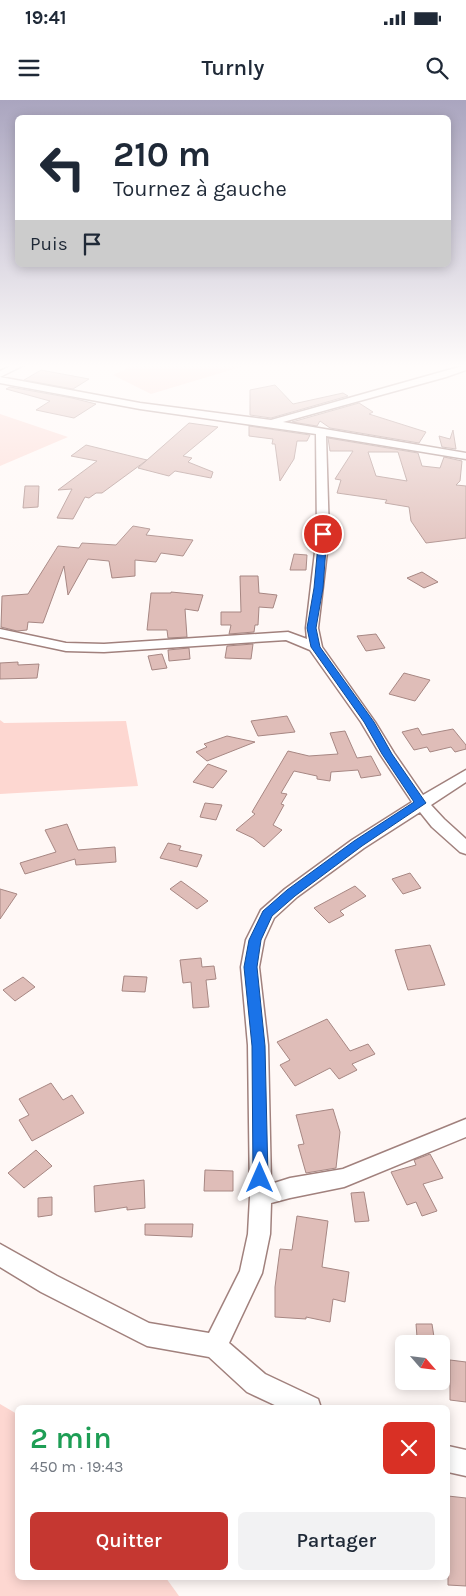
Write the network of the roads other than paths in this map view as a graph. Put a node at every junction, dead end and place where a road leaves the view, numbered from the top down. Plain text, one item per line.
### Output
1 (321, 435) edge
2 (343, 435) edge
3 (466, 456) edge
4 (313, 623) junction
5 (0, 633) edge
6 (288, 636) junction
7 (315, 647) junction
8 (466, 775) edge
9 (420, 803) junction
10 (466, 848) edge
11 (466, 1128) edge
12 (261, 1197) junction
13 (0, 1255) edge
14 (215, 1346) junction
15 (303, 1405) edge
16 (450, 1459) edge
17 (466, 1463) edge

1 - 4 street
2 - 3 street
4 - 6 street
4 - 7 street
5 - 6 street
6 - 7 street
7 - 9 street
8 - 9 street
9 - 10 street
9 - 12 street
11 - 12 street
12 - 14 street
13 - 14 street
14 - 15 street
16 - 17 street

